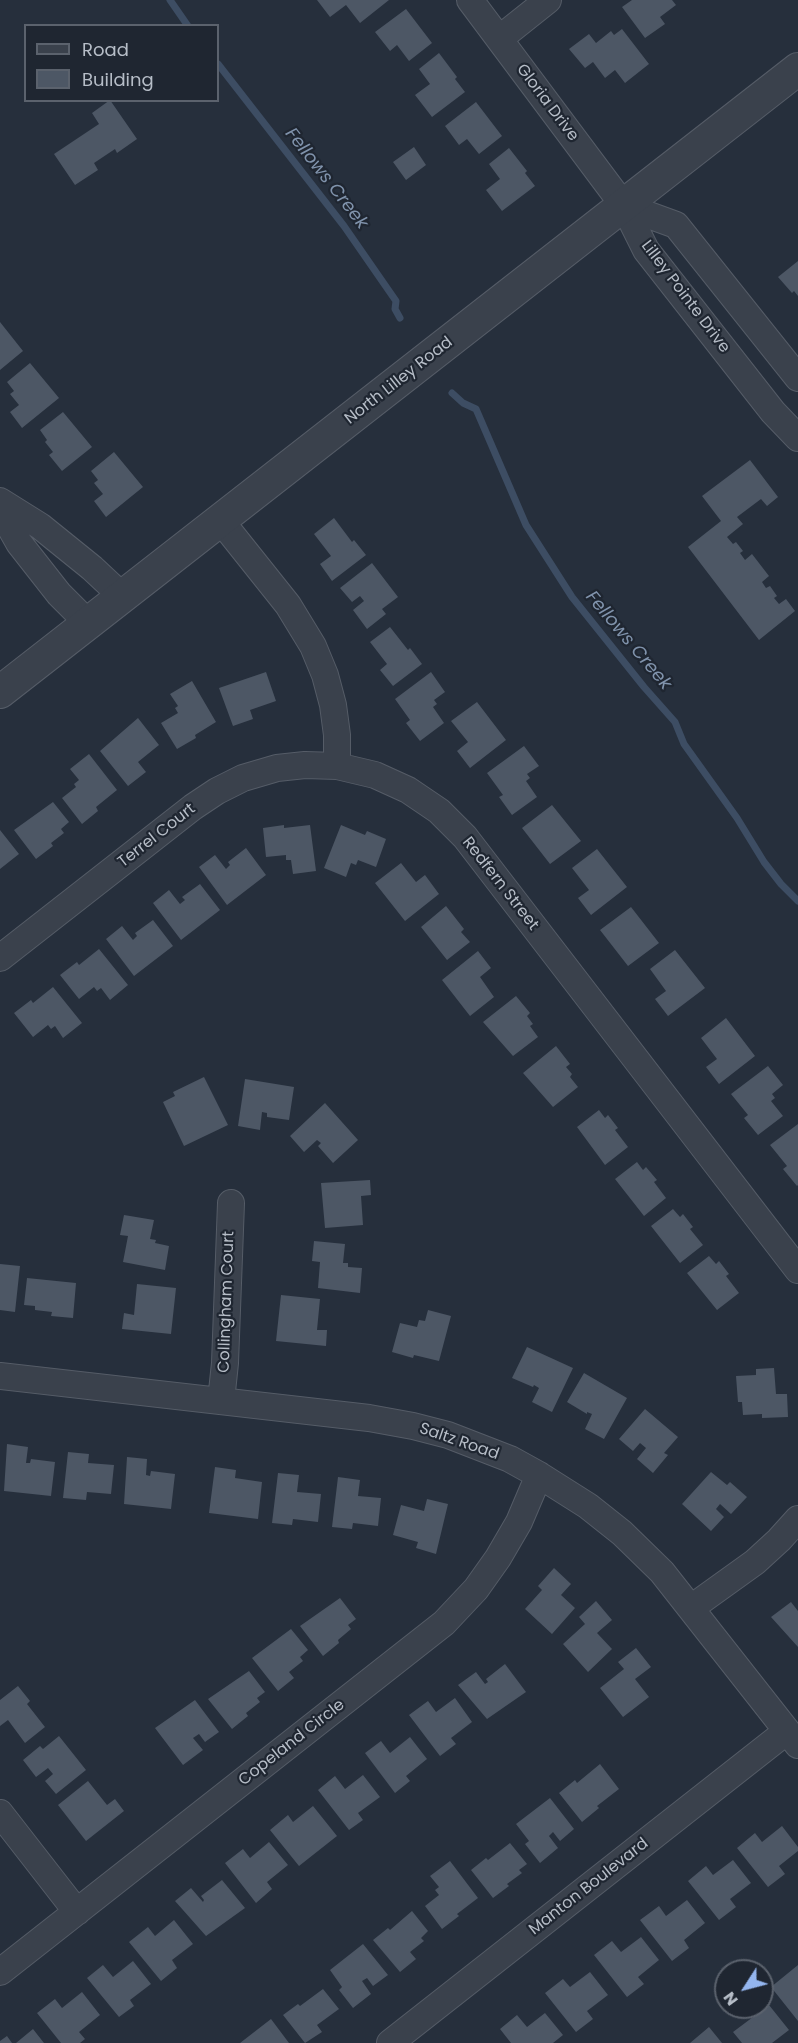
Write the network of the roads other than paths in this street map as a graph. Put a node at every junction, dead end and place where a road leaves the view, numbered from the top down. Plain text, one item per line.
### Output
1 (470, 0) edge
2 (548, 0) edge
3 (499, 39) junction
4 (798, 69) edge
5 (624, 206) junction
6 (798, 378) edge
7 (798, 438) edge
8 (0, 501) edge
9 (0, 509) edge
10 (221, 521) junction
11 (123, 597) junction
12 (88, 623) junction
13 (0, 692) edge
14 (336, 766) junction
15 (0, 958) edge
16 (231, 1203) dead end
17 (798, 1270) edge
18 (0, 1376) edge
19 (221, 1401) junction
20 (539, 1475) junction
21 (798, 1519) edge
22 (692, 1608) junction
23 (793, 1738) edge
24 (0, 1813) edge
25 (77, 1912) junction
26 (0, 1972) edge
27 (390, 2043) edge

1 - 3 street, Gloria Drive
2 - 3 street
3 - 5 street, Gloria Drive
4 - 5 street, North Lilley Road
5 - 6 street, Lilley Pointe Drive
5 - 7 street, Lilley Pointe Drive
5 - 10 street, North Lilley Road
8 - 11 street
9 - 12 street
10 - 11 street, North Lilley Road
10 - 14 street
11 - 12 street, North Lilley Road
12 - 13 street, North Lilley Road
14 - 15 street, Terrel Court
14 - 17 street, Redfern Street
16 - 19 street, Collingham Court
18 - 19 street, Saltz Road
19 - 20 street, Saltz Road
20 - 22 street, Saltz Road
20 - 25 street, Copeland Circle
21 - 22 street
22 - 23 street, Saltz Road
23 - 27 street, Manton Boulevard
24 - 25 street
25 - 26 street, Copeland Circle

